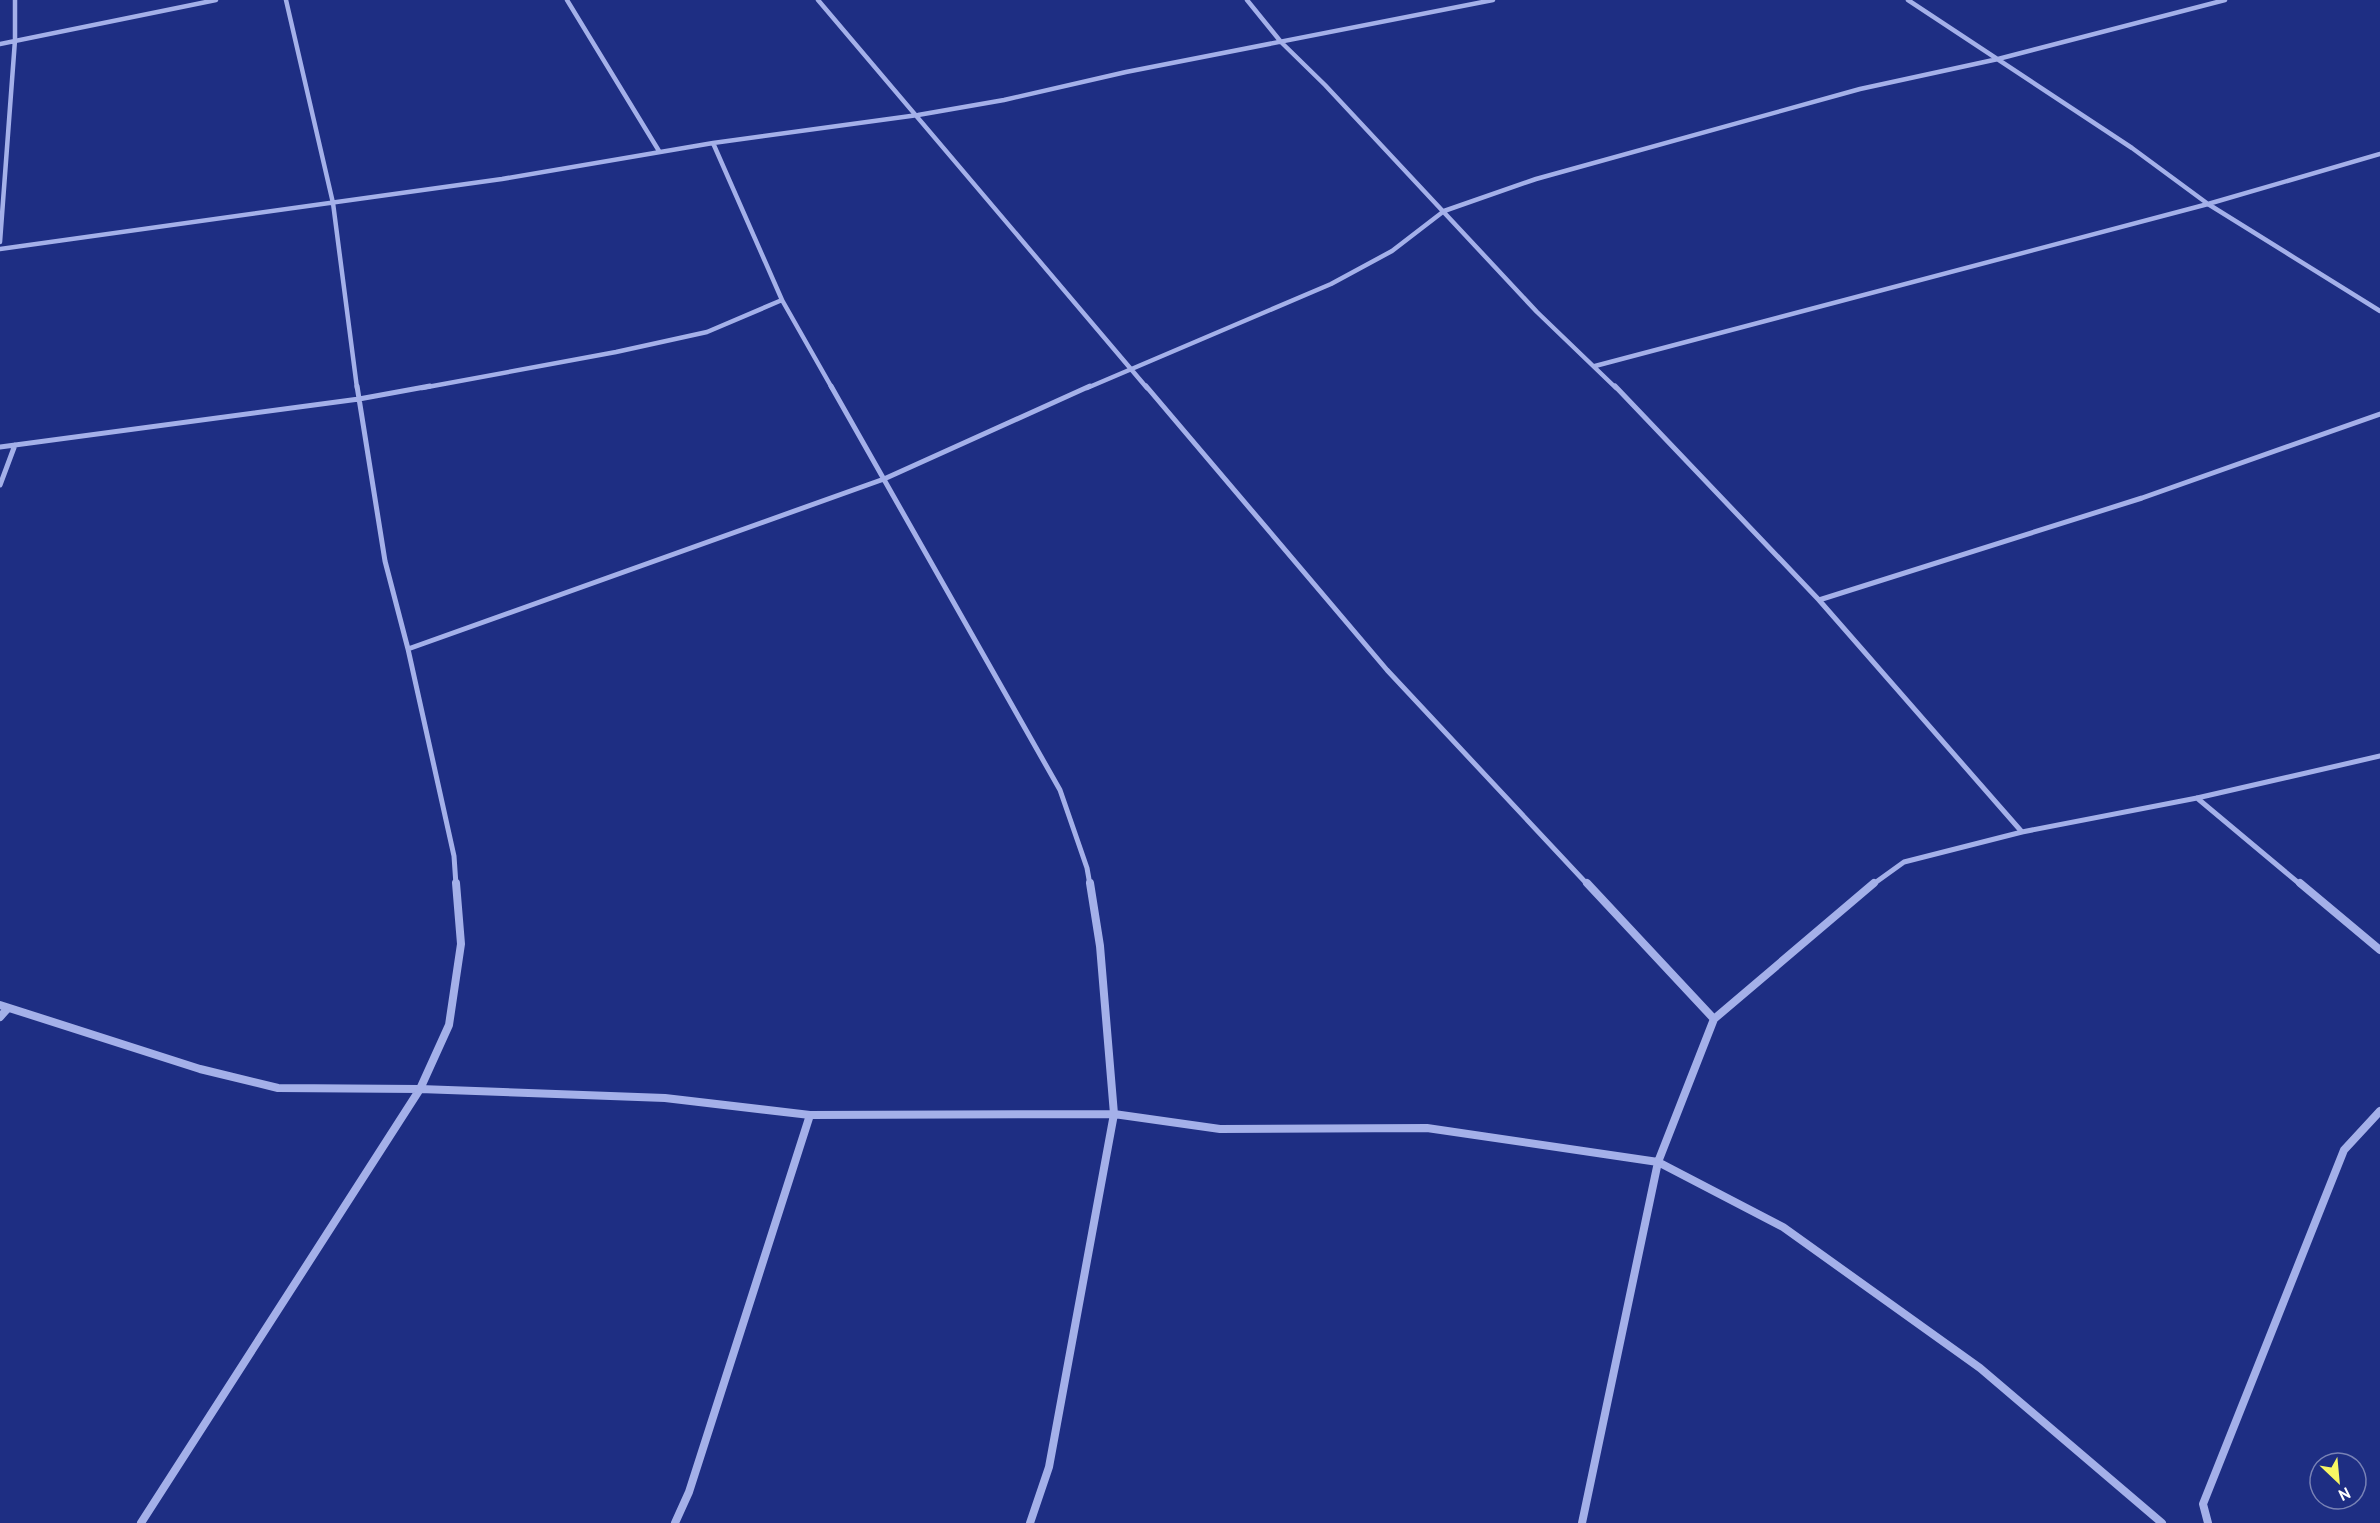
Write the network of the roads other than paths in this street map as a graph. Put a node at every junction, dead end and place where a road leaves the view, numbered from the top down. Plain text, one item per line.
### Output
1 (15, 0) edge
2 (216, 0) edge
3 (286, 0) edge
4 (567, 0) edge
5 (818, 0) edge
6 (1247, 0) edge
7 (1493, 0) edge
8 (1908, 0) edge
9 (2225, 0) edge
10 (15, 40) junction
11 (1281, 42) junction
12 (0, 44) edge
13 (1998, 59) junction
14 (918, 115) junction
15 (713, 143) junction
16 (659, 151) junction
17 (2380, 154) edge
18 (333, 203) junction
19 (2208, 204) junction
20 (1444, 211) junction
21 (0, 242) edge
22 (0, 249) edge
23 (782, 300) junction
24 (2380, 311) edge
25 (1595, 366) junction
26 (1130, 368) junction
27 (359, 399) junction
28 (2380, 414) edge
29 (15, 445) junction
30 (0, 447) edge
31 (884, 479) junction
32 (0, 485) edge
33 (1819, 600) junction
34 (408, 649) junction
35 (2380, 756) edge
36 (2198, 798) junction
37 (2022, 832) junction
38 (2380, 950) edge
39 (4, 1006) edge
40 (0, 1017) edge
41 (1714, 1019) junction
42 (420, 1089) junction
43 (2380, 1111) edge
44 (810, 1114) junction
45 (1114, 1114) junction
46 (1658, 1162) junction
47 (141, 1523) edge
48 (675, 1523) edge
49 (1030, 1523) edge
50 (1582, 1523) edge
51 (2162, 1523) edge
52 (2208, 1523) edge

1 - 10 street
2 - 10 street
3 - 18 street
4 - 16 street
5 - 14 street
6 - 11 street
7 - 11 street
8 - 13 street
9 - 13 street
10 - 12 street
10 - 21 street
11 - 14 street
11 - 20 street
13 - 19 street
13 - 20 street
14 - 15 street
14 - 26 street
15 - 16 street
15 - 23 street
16 - 18 street
17 - 19 street
18 - 22 street
18 - 27 street
19 - 24 street
19 - 25 street
20 - 25 street
20 - 26 street
23 - 27 street
23 - 31 street
25 - 33 street
26 - 31 street
26 - 41 street
27 - 29 street
27 - 34 street
28 - 33 street
29 - 30 street
29 - 32 street
31 - 34 street
31 - 45 street
33 - 37 street
34 - 42 street
35 - 36 street
36 - 37 street
36 - 38 street
37 - 41 street
39 - 40 street
39 - 42 street
41 - 46 street
42 - 44 street
42 - 47 street
43 - 52 street
44 - 45 street
44 - 48 street
45 - 46 street
45 - 49 street
46 - 50 street
46 - 51 street

